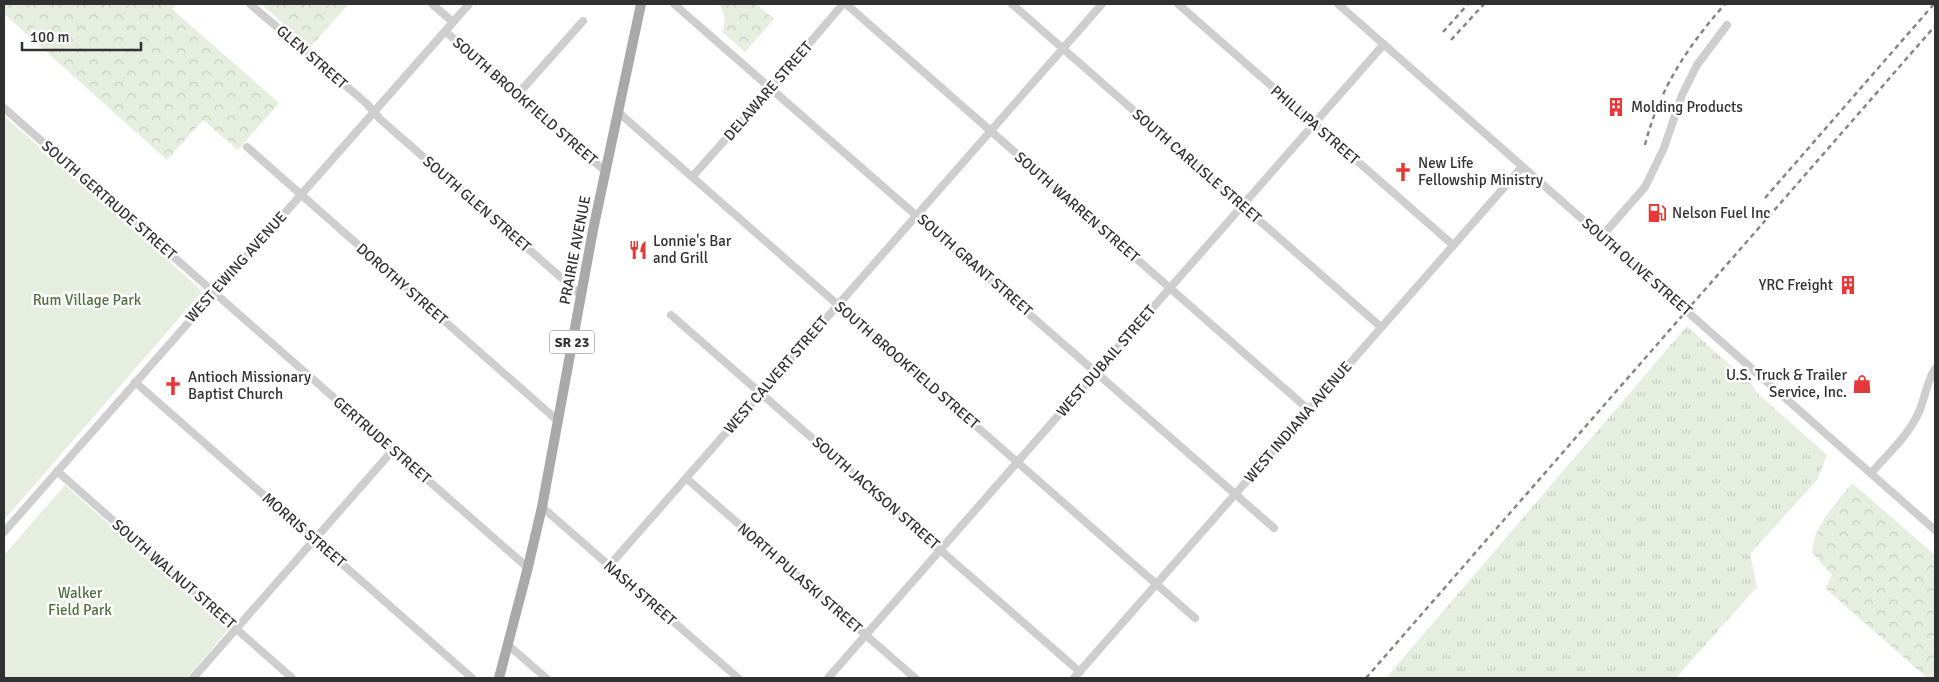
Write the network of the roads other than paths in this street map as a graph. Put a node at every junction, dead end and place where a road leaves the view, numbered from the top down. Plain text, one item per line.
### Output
1 (250, 4) edge
2 (432, 4) edge
3 (469, 4) edge
4 (641, 4) edge
5 (674, 4) edge
6 (844, 4) edge
7 (1012, 4) edge
8 (1102, 4) edge
9 (1178, 4) edge
10 (1338, 4) edge
11 (583, 21) dead end
12 (453, 22) junction
13 (1727, 25) dead end
14 (445, 31) junction
15 (1384, 44) junction
16 (1063, 49) junction
17 (772, 87) junction
18 (518, 94) junction
19 (4, 108) edge
20 (374, 112) junction
21 (618, 112) junction
22 (1314, 123) junction
23 (991, 131) junction
24 (247, 147) dead end
25 (1522, 167) junction
26 (606, 171) junction
27 (692, 177) junction
28 (300, 194) junction
29 (1242, 206) junction
30 (918, 215) junction
31 (1602, 236) junction
32 (1453, 245) junction
33 (1170, 288) junction
34 (213, 292) junction
35 (581, 295) junction
36 (838, 304) junction
37 (671, 314) dead end
38 (1381, 327) junction
39 (1935, 369) edge
40 (1097, 372) junction
41 (135, 382) junction
42 (761, 393) junction
43 (1309, 410) junction
44 (558, 421) junction
45 (393, 450) junction
46 (1018, 462) junction
47 (57, 471) junction
48 (1871, 473) junction
49 (686, 478) junction
50 (1235, 493) junction
51 (542, 507) junction
52 (1274, 528) dead end
53 (1935, 530) edge
54 (4, 532) edge
55 (314, 539) junction
56 (940, 550) junction
57 (609, 566) junction
58 (528, 568) junction
59 (1157, 584) junction
60 (1195, 618) dead end
61 (236, 629) junction
62 (866, 635) junction
63 (508, 644) junction
64 (1080, 672) junction
65 (193, 678) edge
66 (292, 678) edge
67 (472, 678) edge
68 (499, 678) edge
69 (546, 678) edge
70 (738, 678) edge
71 (828, 678) edge
72 (915, 678) edge
73 (1074, 678) edge

1 - 20 street, GLEN STREET
2 - 12 street, SOUTH BROOKFIELD STREET
3 - 12 street, WEST EWING AVENUE
4 - 21 main road, PRAIRIE AVENUE / SR 23
5 - 17 street, SOUTH GRANT STREET
6 - 17 street, DELAWARE STREET
6 - 23 street, SOUTH WARREN STREET
7 - 16 street, SOUTH CARLISLE STREET
8 - 16 street, WEST CALVERT STREET
9 - 22 street, PHILLIPA STREET
10 - 15 street, SOUTH OLIVE STREET
11 - 18 street
12 - 14 street, WEST EWING AVENUE
13 - 31 street
14 - 18 street, SOUTH BROOKFIELD STREET
14 - 20 street, WEST EWING AVENUE
15 - 22 street, WEST DUBAIL STREET
15 - 25 street, SOUTH OLIVE STREET
16 - 23 street, WEST CALVERT STREET
16 - 29 street, SOUTH CARLISLE STREET
17 - 27 street, DELAWARE STREET
17 - 30 street, SOUTH GRANT STREET
18 - 26 street, SOUTH BROOKFIELD STREET
19 - 34 street, SOUTH GERTRUDE STREET
20 - 28 street, WEST EWING AVENUE
20 - 35 street, SOUTH GLEN STREET
21 - 26 main road, PRAIRIE AVENUE / SR 23
21 - 27 street, SOUTH BROOKFIELD STREET
22 - 29 street, WEST DUBAIL STREET
22 - 32 street, PHILLIPA STREET
23 - 30 street, WEST CALVERT STREET
23 - 33 street, SOUTH WARREN STREET
24 - 28 street, DOROTHY STREET
25 - 31 street, SOUTH OLIVE STREET
25 - 32 street, WEST INDIANA AVENUE
26 - 35 main road, PRAIRIE AVENUE / SR 23
27 - 36 street, SOUTH BROOKFIELD STREET
28 - 34 street, WEST EWING AVENUE
28 - 44 street, DOROTHY STREET
29 - 33 street, WEST DUBAIL STREET
29 - 38 street, SOUTH CARLISLE STREET
30 - 36 street, WEST CALVERT STREET
30 - 40 street, SOUTH GRANT STREET
31 - 48 street, SOUTH OLIVE STREET
32 - 38 street, WEST INDIANA AVENUE
33 - 40 street, WEST DUBAIL STREET
33 - 43 street, SOUTH WARREN STREET
34 - 41 street, WEST EWING AVENUE
34 - 45 street, GERTRUDE STREET
35 - 44 main road, PRAIRIE AVENUE / SR 23
36 - 42 street, WEST CALVERT STREET
36 - 46 street, SOUTH BROOKFIELD STREET
37 - 42 street, SOUTH JACKSON STREET
38 - 43 street, WEST INDIANA AVENUE
39 - 48 street
40 - 46 street, WEST DUBAIL STREET
40 - 50 street, SOUTH GRANT STREET
41 - 47 street, WEST EWING AVENUE
41 - 55 street, MORRIS STREET
42 - 49 street, WEST CALVERT STREET
42 - 56 street, SOUTH JACKSON STREET
43 - 50 street, WEST INDIANA AVENUE
44 - 51 main road, PRAIRIE AVENUE / SR 23
45 - 55 street
45 - 58 street, GERTRUDE STREET
46 - 56 street, WEST DUBAIL STREET
46 - 59 street, SOUTH BROOKFIELD STREET
47 - 54 street, WEST EWING AVENUE
47 - 61 street, SOUTH WALNUT STREET
48 - 53 street, SOUTH OLIVE STREET
49 - 57 street, WEST CALVERT STREET
49 - 62 street, NORTH PULASKI STREET
50 - 52 street, SOUTH GRANT STREET
50 - 59 street, WEST INDIANA AVENUE
51 - 57 street, NASH STREET
51 - 58 main road, PRAIRIE AVENUE / SR 23
55 - 61 street
55 - 67 street, MORRIS STREET
56 - 62 street, WEST DUBAIL STREET
56 - 64 street, SOUTH JACKSON STREET
57 - 70 street, NASH STREET
58 - 63 main road, PRAIRIE AVENUE / SR 23
59 - 60 street, SOUTH BROOKFIELD STREET
59 - 64 street, WEST INDIANA AVENUE
61 - 65 street
61 - 66 street, SOUTH WALNUT STREET
62 - 71 street, WEST DUBAIL STREET
62 - 72 street, NORTH PULASKI STREET
63 - 68 main road, PRAIRIE AVENUE / SR 23
63 - 69 street
64 - 73 street, WEST INDIANA AVENUE

